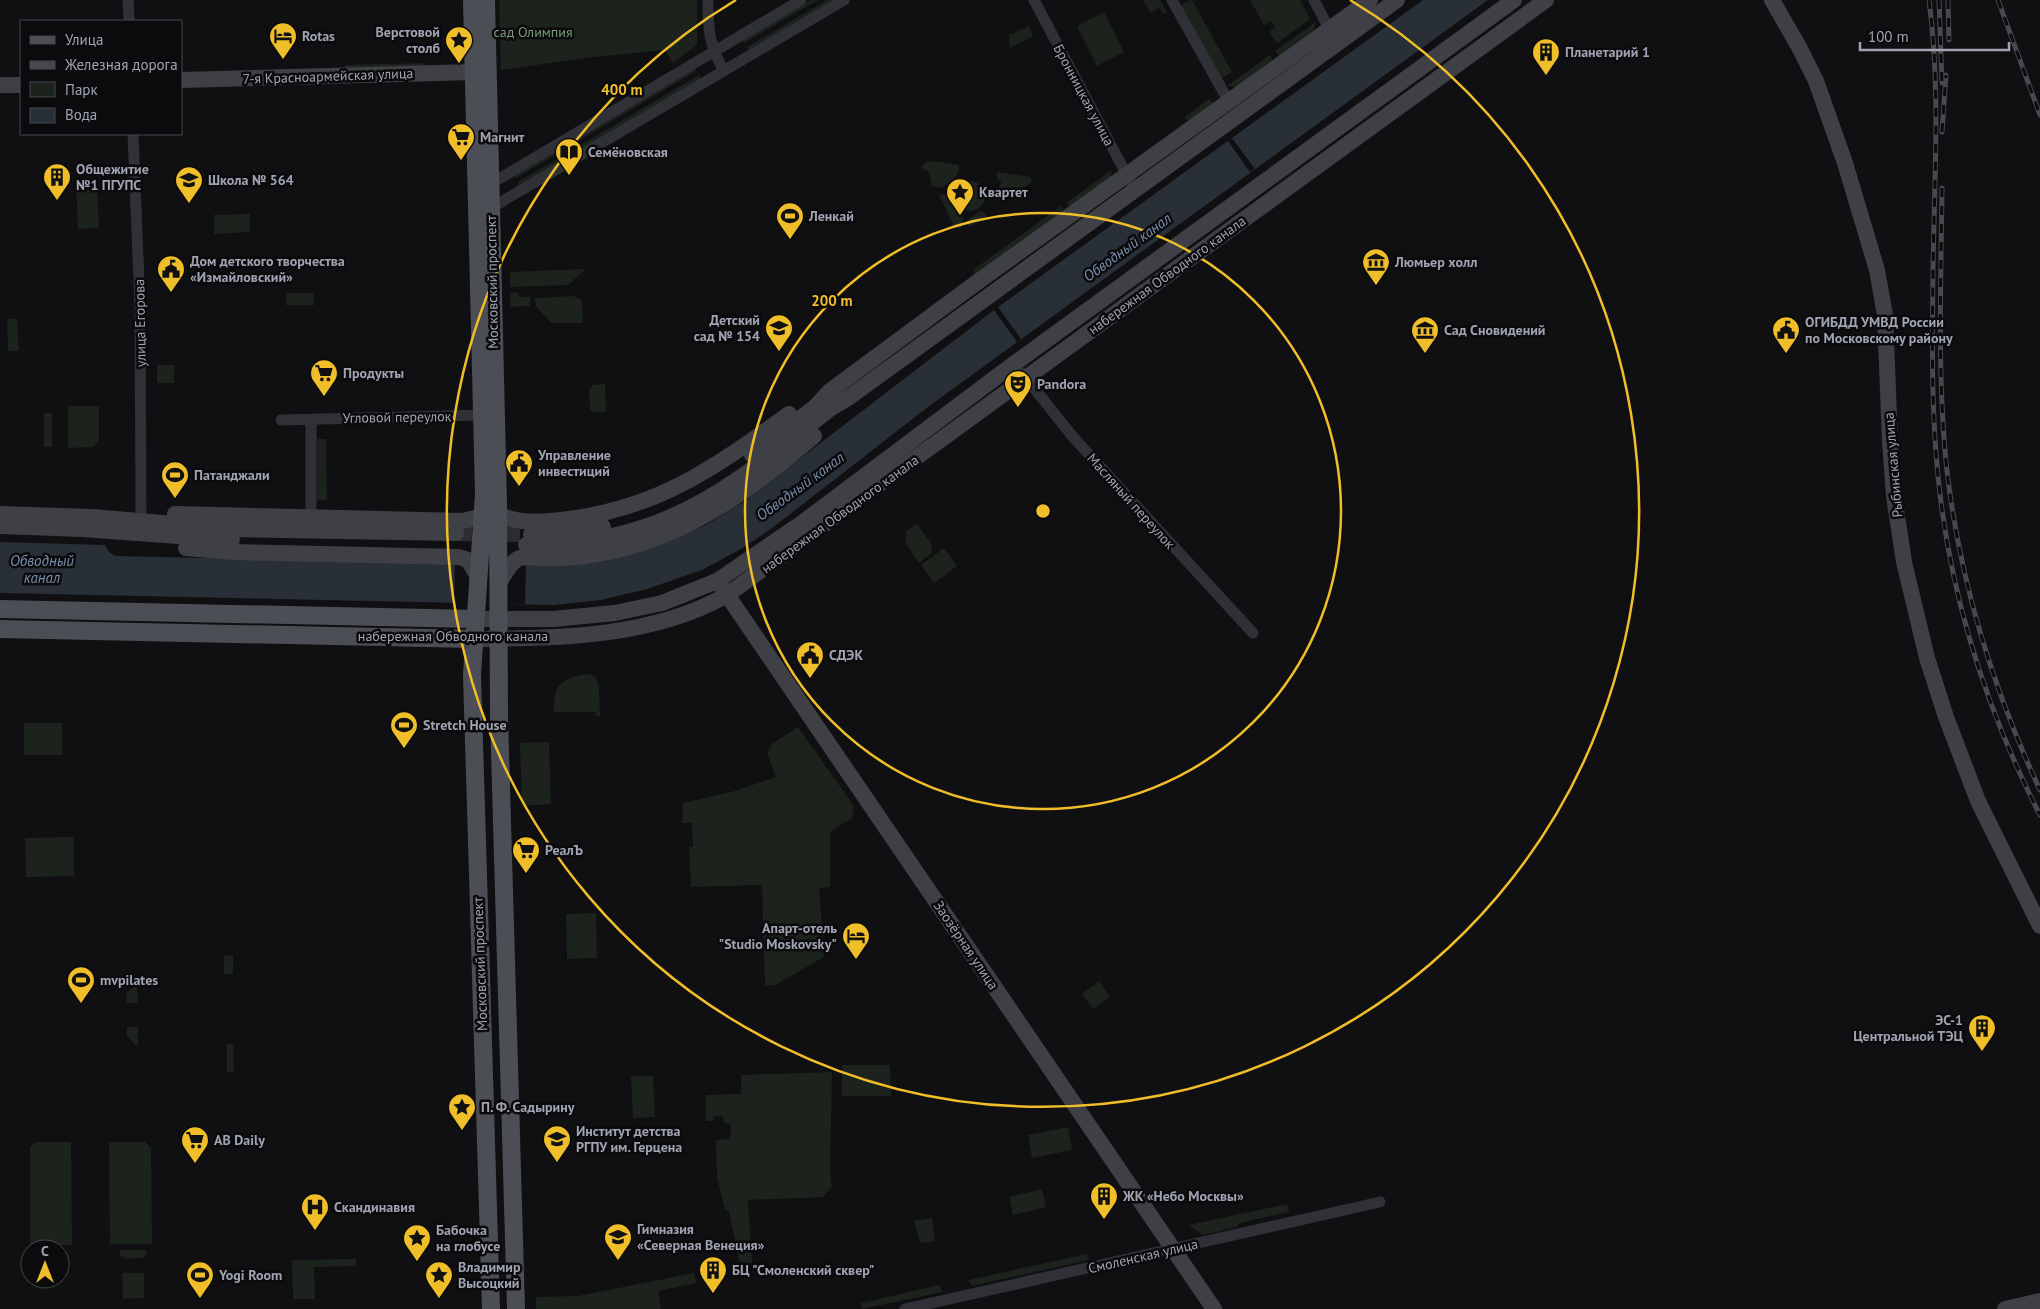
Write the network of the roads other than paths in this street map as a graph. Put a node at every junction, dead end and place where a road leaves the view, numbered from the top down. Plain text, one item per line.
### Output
1 (128, 0) edge
2 (472, 0) edge
3 (486, 0) edge
4 (708, 0) edge
5 (801, 0) edge
6 (844, 0) edge
7 (1034, 0) edge
8 (1172, 0) edge
9 (1314, 0) edge
10 (1370, 0) edge
11 (1397, 0) edge
12 (1514, 0) edge
13 (1546, 0) edge
14 (1772, 0) edge
15 (129, 20) edge
16 (1329, 29) junction
17 (713, 52) junction
18 (724, 71) junction
19 (474, 72) junction
20 (182, 80) edge
21 (0, 85) edge
22 (20, 85) edge
23 (1229, 102) junction
24 (133, 135) edge
25 (1127, 175) junction
26 (484, 188) junction
27 (1134, 190) junction
28 (490, 208) junction
29 (1015, 364) junction
30 (1026, 378) junction
31 (830, 391) junction
32 (848, 398) junction
33 (482, 415) junction
34 (311, 419) junction
35 (281, 420) dead end
36 (141, 512) junction
37 (0, 514) edge
38 (490, 515) junction
39 (92, 517) junction
40 (311, 519) junction
41 (0, 526) edge
42 (121, 532) junction
43 (505, 564) junction
44 (476, 568) junction
45 (717, 581) junction
46 (727, 595) junction
47 (0, 610) edge
48 (475, 611) junction
49 (499, 612) junction
50 (0, 630) edge
51 (1253, 633) dead end
52 (473, 639) junction
53 (499, 639) junction
54 (2040, 926) edge
55 (1380, 1202) dead end
56 (1173, 1250) junction
57 (2040, 1302) edge
58 (491, 1309) edge
59 (516, 1309) edge
60 (905, 1309) edge
61 (1214, 1309) edge
62 (2005, 1309) edge

1 - 15 street
2 - 19 main road, Московский проспект
3 - 26 main road, Московский проспект
4 - 17 street
5 - 17 street
6 - 18 street
7 - 25 street, Бронницкая улица
8 - 23 street
9 - 16 street
10 - 16 main road
11 - 27 main road
12 - 29 main road, набережная Обводного канала
13 - 30 main road, набережная Обводного канала
14 - 54 main road, Рыбинская улица
16 - 23 main road
17 - 18 street
17 - 26 street
18 - 28 street
19 - 20 main road, 7-я Красноармейская улица
19 - 26 main road, Московский проспект
21 - 22 main road
23 - 25 main road
24 - 36 street, улица Егорова
25 - 27 street, Бронницкая улица
25 - 31 main road
26 - 28 main road, Московский проспект
26 - 33 main road, Московский проспект
27 - 32 main road
28 - 38 main road, Московский проспект
29 - 30 street, Масляный переулок
29 - 45 main road, набережная Обводного канала
30 - 46 main road, набережная Обводного канала
30 - 51 street, Масляный переулок
31 - 32 main road
31 - 38 main road
32 - 43 main road
33 - 34 street, Угловой переулок
33 - 38 main road, Московский проспект
34 - 35 street, Угловой переулок
34 - 40 street
36 - 39 main road
36 - 40 main road
37 - 39 main road
38 - 40 main road
38 - 43 main road, Московский проспект
38 - 44 main road, Московский проспект
39 - 42 main road
41 - 42 main road
42 - 44 main road
43 - 49 main road, Московский проспект
44 - 48 main road, Московский проспект
45 - 46 main road, Заозёрная улица
45 - 49 main road, набережная Обводного канала
46 - 53 main road, набережная Обводного канала
46 - 56 main road, Заозёрная улица
47 - 48 main road, набережная Обводного канала
48 - 49 main road, набережная Обводного канала
48 - 52 main road, Московский проспект
49 - 53 main road, Московский проспект
50 - 52 main road, набережная Обводного канала
52 - 53 main road, набережная Обводного канала
52 - 58 main road, Московский проспект
53 - 59 main road, Московский проспект
55 - 56 street, Смоленская улица
56 - 60 street, Смоленская улица
56 - 61 main road, Заозёрная улица
57 - 62 main road

